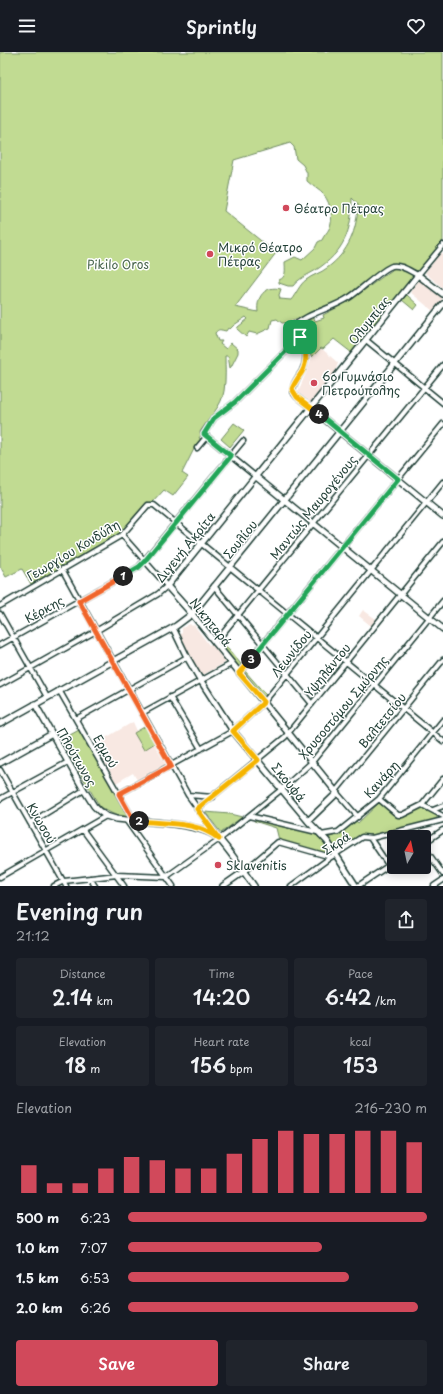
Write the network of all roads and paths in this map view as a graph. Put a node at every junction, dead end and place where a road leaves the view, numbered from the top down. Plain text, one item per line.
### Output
1 (443, 245) edge
2 (418, 276) junction
3 (443, 294) edge
4 (443, 304) edge
5 (300, 337) junction
6 (366, 340) junction
7 (394, 363) junction
8 (443, 365) edge
9 (424, 387) junction
10 (443, 403) edge
11 (311, 408) junction
12 (443, 424) edge
13 (340, 432) junction
14 (205, 435) junction
15 (243, 441) dead end
16 (197, 448) dead end
17 (368, 455) junction
18 (231, 456) junction
19 (255, 476) junction
20 (398, 479) junction
21 (443, 482) edge
22 (285, 500) junction
23 (426, 502) junction
24 (443, 516) edge
25 (175, 523) junction
26 (314, 524) junction
27 (122, 535) junction
28 (443, 542) edge
29 (201, 543) junction
30 (343, 547) junction
31 (144, 562) junction
32 (230, 567) junction
33 (62, 569) junction
34 (371, 570) junction
35 (167, 586) junction
36 (214, 586) junction
37 (258, 591) junction
38 (400, 594) junction
39 (79, 601) junction
40 (443, 601) edge
41 (0, 606) edge
42 (0, 614) edge
43 (192, 614) junction
44 (287, 614) junction
45 (238, 615) junction
46 (430, 618) junction
47 (173, 628) junction
48 (443, 629) edge
49 (96, 631) junction
50 (13, 638) junction
51 (317, 638) junction
52 (215, 643) junction
53 (0, 645) edge
54 (263, 645) junction
55 (187, 657) junction
56 (443, 660) edge
57 (113, 661) junction
58 (346, 661) junction
59 (231, 664) junction
60 (30, 668) junction
61 (239, 673) junction
62 (287, 674) junction
63 (201, 681) junction
64 (0, 685) edge
65 (375, 685) junction
66 (59, 690) junction
67 (129, 690) junction
68 (47, 697) junction
69 (170, 697) junction
70 (264, 702) junction
71 (35, 704) junction
72 (312, 704) junction
73 (404, 709) junction
74 (142, 713) junction
75 (76, 719) junction
76 (443, 720) edge
77 (0, 724) edge
78 (233, 731) junction
79 (433, 733) junction
80 (52, 734) junction
81 (289, 734) junction
82 (443, 741) edge
83 (201, 749) junction
84 (258, 760) junction
85 (68, 762) junction
86 (312, 762) junction
87 (0, 763) edge
88 (171, 766) junction
89 (0, 770) edge
90 (443, 779) edge
91 (282, 789) junction
92 (84, 790) junction
93 (12, 792) junction
94 (337, 792) junction
95 (119, 794) junction
96 (188, 795) junction
97 (213, 797) junction
98 (0, 799) edge
99 (379, 799) junction
100 (422, 805) junction
101 (443, 806) edge
102 (197, 809) junction
103 (433, 810) junction
104 (106, 816) junction
105 (249, 816) junction
106 (443, 816) edge
107 (358, 817) junction
108 (126, 820) junction
109 (443, 820) edge
110 (134, 821) junction
111 (308, 821) junction
112 (30, 823) junction
113 (82, 830) junction
114 (443, 830) edge
115 (319, 834) junction
116 (370, 838) junction
117 (431, 838) edge
118 (219, 839) junction
119 (46, 850) junction
120 (333, 856) junction
121 (431, 857) edge
122 (387, 863) edge
123 (387, 867) edge
124 (243, 872) junction
125 (443, 874) edge
126 (117, 875) junction
127 (0, 877) edge
128 (166, 877) junction
129 (90, 878) junction
130 (443, 880) edge
131 (64, 881) junction
132 (54, 886) edge
133 (66, 886) edge
134 (95, 886) edge
135 (124, 886) edge
136 (173, 886) edge
137 (223, 886) edge
138 (254, 886) edge
139 (291, 886) edge
140 (357, 886) edge
141 (434, 886) edge

1 - 2 street, Ολυμπίας
2 - 3 street
2 - 5 street
2 - 6 street, Ολυμπίας
4 - 7 street, Σουλίου
5 - 11 street
5 - 14 street
6 - 7 street
6 - 11 street, Ολυμπίας
7 - 9 street
7 - 13 street, Σουλίου
8 - 9 street, Μαντώς Μαυρογένους
9 - 10 street
9 - 17 street, Μαντώς Μαυρογένους
11 - 13 street
11 - 19 street, Διγενή Ακρίτα
12 - 20 street
13 - 17 street
13 - 22 street, Σουλίου
14 - 16 street
14 - 18 street
15 - 18 street, Κέρκης
17 - 20 street
17 - 26 street, Μαντώς Μαυρογένους
18 - 19 street
18 - 25 street, Κέρκης
19 - 22 street
19 - 29 street, Διγενή Ακρίτα
20 - 23 street
20 - 30 street
21 - 23 street, Λεωνίδου
22 - 26 street
22 - 32 street, Σουλίου
23 - 24 street
23 - 34 street, Λεωνίδου
25 - 27 street, Γεωργίου Κονδύλη
25 - 29 street
25 - 31 street, Κέρκης
26 - 30 street
26 - 37 street, Μαντώς Μαυρογένους
27 - 31 street, Νικηταρά
27 - 33 street, Γεωργίου Κονδύλη
28 - 38 street, Υψηλάντου
29 - 32 street
29 - 35 street, Διγενή Ακρίτα
30 - 34 street
30 - 44 street
31 - 35 street, Νικηταρά
31 - 39 street, Κέρκης
32 - 36 street, Σουλίου
32 - 37 street
33 - 39 street
33 - 41 street, Γεωργίου Κονδύλη
34 - 38 street
34 - 51 street, Λεωνίδου
35 - 43 street, Νικηταρά
35 - 49 street, Διγενή Ακρίτα
36 - 43 street, Σουλίου
36 - 45 street
37 - 44 street
37 - 45 street, Μαντώς Μαυρογένους
38 - 46 street
38 - 58 street, Υψηλάντου
39 - 49 street
39 - 50 street, Κέρκης
40 - 46 street, Χρυσοστόμου Σμύρνης
42 - 50 street
43 - 47 street, Σουλίου
43 - 52 street, Νικηταρά
44 - 51 street
44 - 54 street
45 - 52 street, Μαντώς Μαυρογένους
45 - 54 street
46 - 48 street
46 - 65 street, Χρυσοστόμου Σμύρνης
47 - 55 street, Σκουφά
47 - 57 street, Σουλίου
49 - 57 street
49 - 60 street, Διγενή Ακρίτα
50 - 53 street, Κέρκης
50 - 60 street
51 - 58 street
51 - 62 street, Λεωνίδου
52 - 59 street, Νικηταρά
54 - 61 street
54 - 62 street
55 - 63 street, Σκουφά
55 - 67 street
56 - 73 street, Βαλτετσίου
57 - 66 street, Σουλίου
57 - 67 street
58 - 65 street
58 - 72 street, Υψηλάντου
59 - 61 street, Νικηταρά
59 - 63 street
60 - 64 street, Διγενή Ακρίτα
60 - 68 street
61 - 70 street, Νικηταρά
62 - 70 street, Λεωνίδου
62 - 72 street
63 - 69 street
63 - 78 street, Σκουφά
65 - 73 street
65 - 86 street, Χρυσοστόμου Σμύρνης
66 - 68 street, Σουλίου
66 - 75 street, Ερμού
67 - 74 street
67 - 75 street
68 - 71 street, Σουλίου
69 - 74 street
69 - 83 street
70 - 78 street, Λεωνίδου
70 - 81 street, Νικηταρά
71 - 77 street, Σουλίου
71 - 80 street, Πλούτωνος
72 - 81 street, Υψηλάντου
73 - 79 street
73 - 94 street, Βαλτετσίου
74 - 88 street
75 - 95 street, Ερμού
76 - 79 street, Κανάρη
78 - 83 street, Λεωνίδου
78 - 84 street, Σκουφά
79 - 82 street
79 - 99 street, Κανάρη
80 - 85 street, Πλούτωνος
80 - 87 street
81 - 84 street, Υψηλάντου
81 - 86 street, Νικηταρά
83 - 88 street, Λεωνίδου
84 - 91 street, Σκουφά
84 - 97 street, Υψηλάντου
85 - 92 street, Πλούτωνος
85 - 93 street
86 - 91 street, Χρυσοστόμου Σμύρνης
86 - 94 street, Νικηταρά
88 - 95 street, Λεωνίδου
88 - 96 street
89 - 93 street, Κνωσού
90 - 100 street
91 - 105 street, Χρυσοστόμου Σμύρνης
91 - 111 street, Σκουφά
92 - 104 street, Πλούτωνος
92 - 112 street
93 - 98 street
93 - 112 street, Κνωσού
94 - 107 street, Νικηταρά
94 - 111 street
95 - 110 street, Ερμού
96 - 97 street
96 - 102 street
97 - 102 street, Υψηλάντου
99 - 100 street
99 - 107 street, Κανάρη
100 - 103 street
101 - 103 street
102 - 118 street
103 - 106 street
104 - 108 street
104 - 113 street
105 - 115 street
105 - 118 street, Χρυσοστόμου Σμύρνης
107 - 115 street, Κανάρη
108 - 110 street
108 - 128 street
109 - 116 street, Σκρά
110 - 118 street
111 - 115 street, Σκουφά
112 - 119 street, Κνωσού
113 - 119 street
113 - 126 street
114 - 117 street
115 - 120 street, Σκουφά
116 - 120 street, Σκρά
116 - 122 street
118 - 124 street
118 - 128 street, Χρυσοστόμου Σμύρνης
119 - 127 street
119 - 131 street, Κνωσού
120 - 124 street
120 - 139 street, Σκρά
120 - 140 street, Σκουφά
121 - 125 street
123 - 140 street
124 - 137 street
124 - 138 street
126 - 128 street
126 - 129 street
126 - 135 street
128 - 136 street
129 - 131 street
129 - 134 street
130 - 141 street
131 - 132 street
131 - 133 street, Κνωσού

